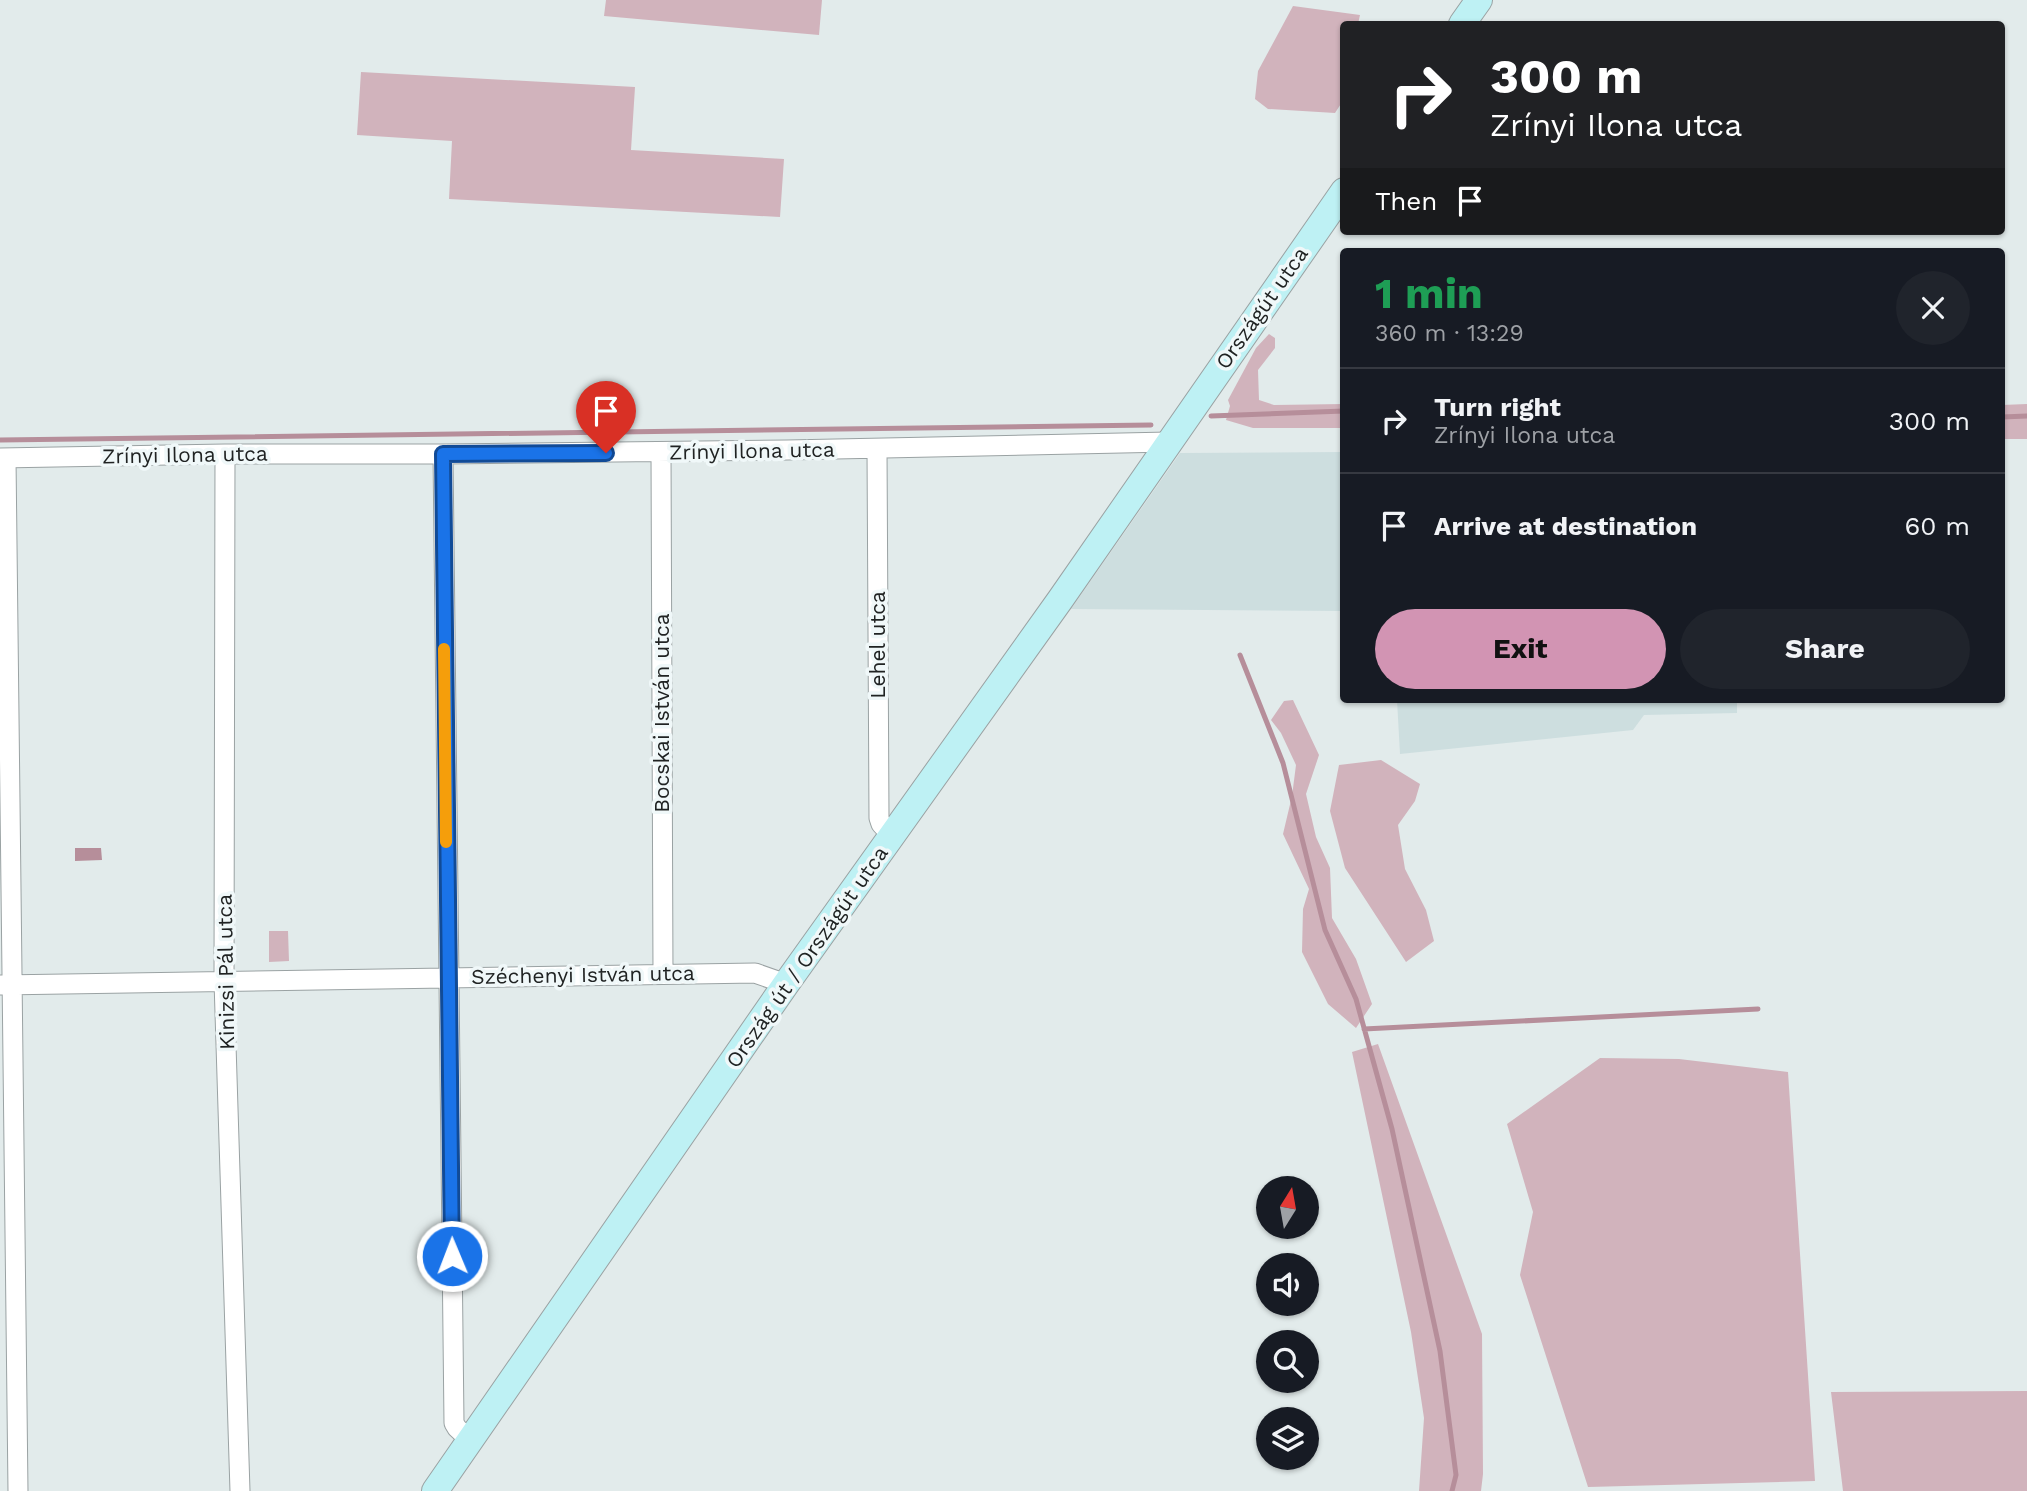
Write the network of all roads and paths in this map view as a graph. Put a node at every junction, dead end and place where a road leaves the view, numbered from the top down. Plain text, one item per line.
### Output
1 (1479, 0) edge
2 (1464, 21) edge
3 (1340, 197) edge
4 (1175, 433) junction
5 (877, 449) junction
6 (661, 452) junction
7 (225, 454) junction
8 (443, 454) junction
9 (3, 458) edge
10 (892, 836) junction
11 (663, 974) junction
12 (447, 978) junction
13 (225, 981) junction
14 (786, 984) junction
15 (6, 985) edge
16 (471, 1441) junction
17 (18, 1491) edge
18 (240, 1491) edge
19 (435, 1491) edge

1 - 2 main road
3 - 4 main road, Országút utca
4 - 5 street, Zrínyi Ilona utca
4 - 10 main road, Ország út / Országút utca
5 - 6 street, Zrínyi Ilona utca
5 - 10 street, Lehel utca
6 - 8 street, Zrínyi Ilona utca
6 - 11 street, Bocskai István utca
7 - 8 street, Zrínyi Ilona utca
7 - 9 street, Zrínyi Ilona utca
7 - 13 street, Kinizsi Pál utca
8 - 12 street
9 - 15 street
10 - 14 main road, Ország út / Országút utca
11 - 12 street, Széchenyi István utca
11 - 14 street, Széchenyi István utca
12 - 13 street, Széchenyi István utca
12 - 16 street
13 - 15 street, Széchenyi István utca
13 - 18 street, Kinizsi Pál utca
14 - 16 main road, Ország út / Országút utca
15 - 17 street
16 - 19 main road, Ország út / Országút utca

